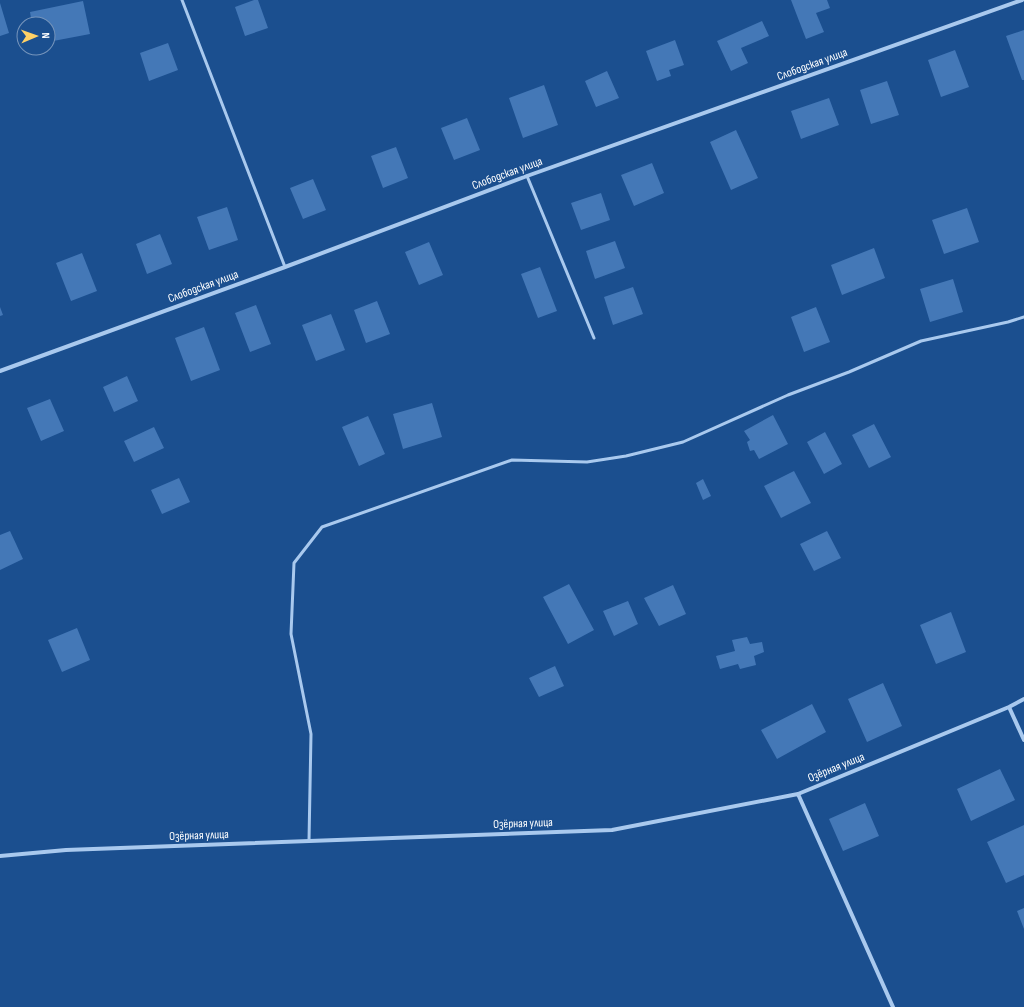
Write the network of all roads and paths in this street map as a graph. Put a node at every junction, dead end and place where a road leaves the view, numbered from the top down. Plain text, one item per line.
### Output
1 (182, 0) edge
2 (1022, 0) edge
3 (527, 176) junction
4 (285, 267) junction
5 (1024, 317) edge
6 (594, 338) dead end
7 (0, 370) edge
8 (1024, 699) edge
9 (1008, 707) junction
10 (1024, 740) edge
11 (798, 794) junction
12 (309, 841) junction
13 (0, 856) edge
14 (893, 1007) edge

1 - 4 lane
2 - 3 street, Слободская улица
3 - 4 street, Слободская улица
3 - 6 lane
4 - 7 street, Слободская улица
5 - 12 lane
8 - 9 street, Озёрная улица
9 - 10 street
9 - 11 street, Озёрная улица
11 - 12 street, Озёрная улица
11 - 14 street
12 - 13 street, Озёрная улица

